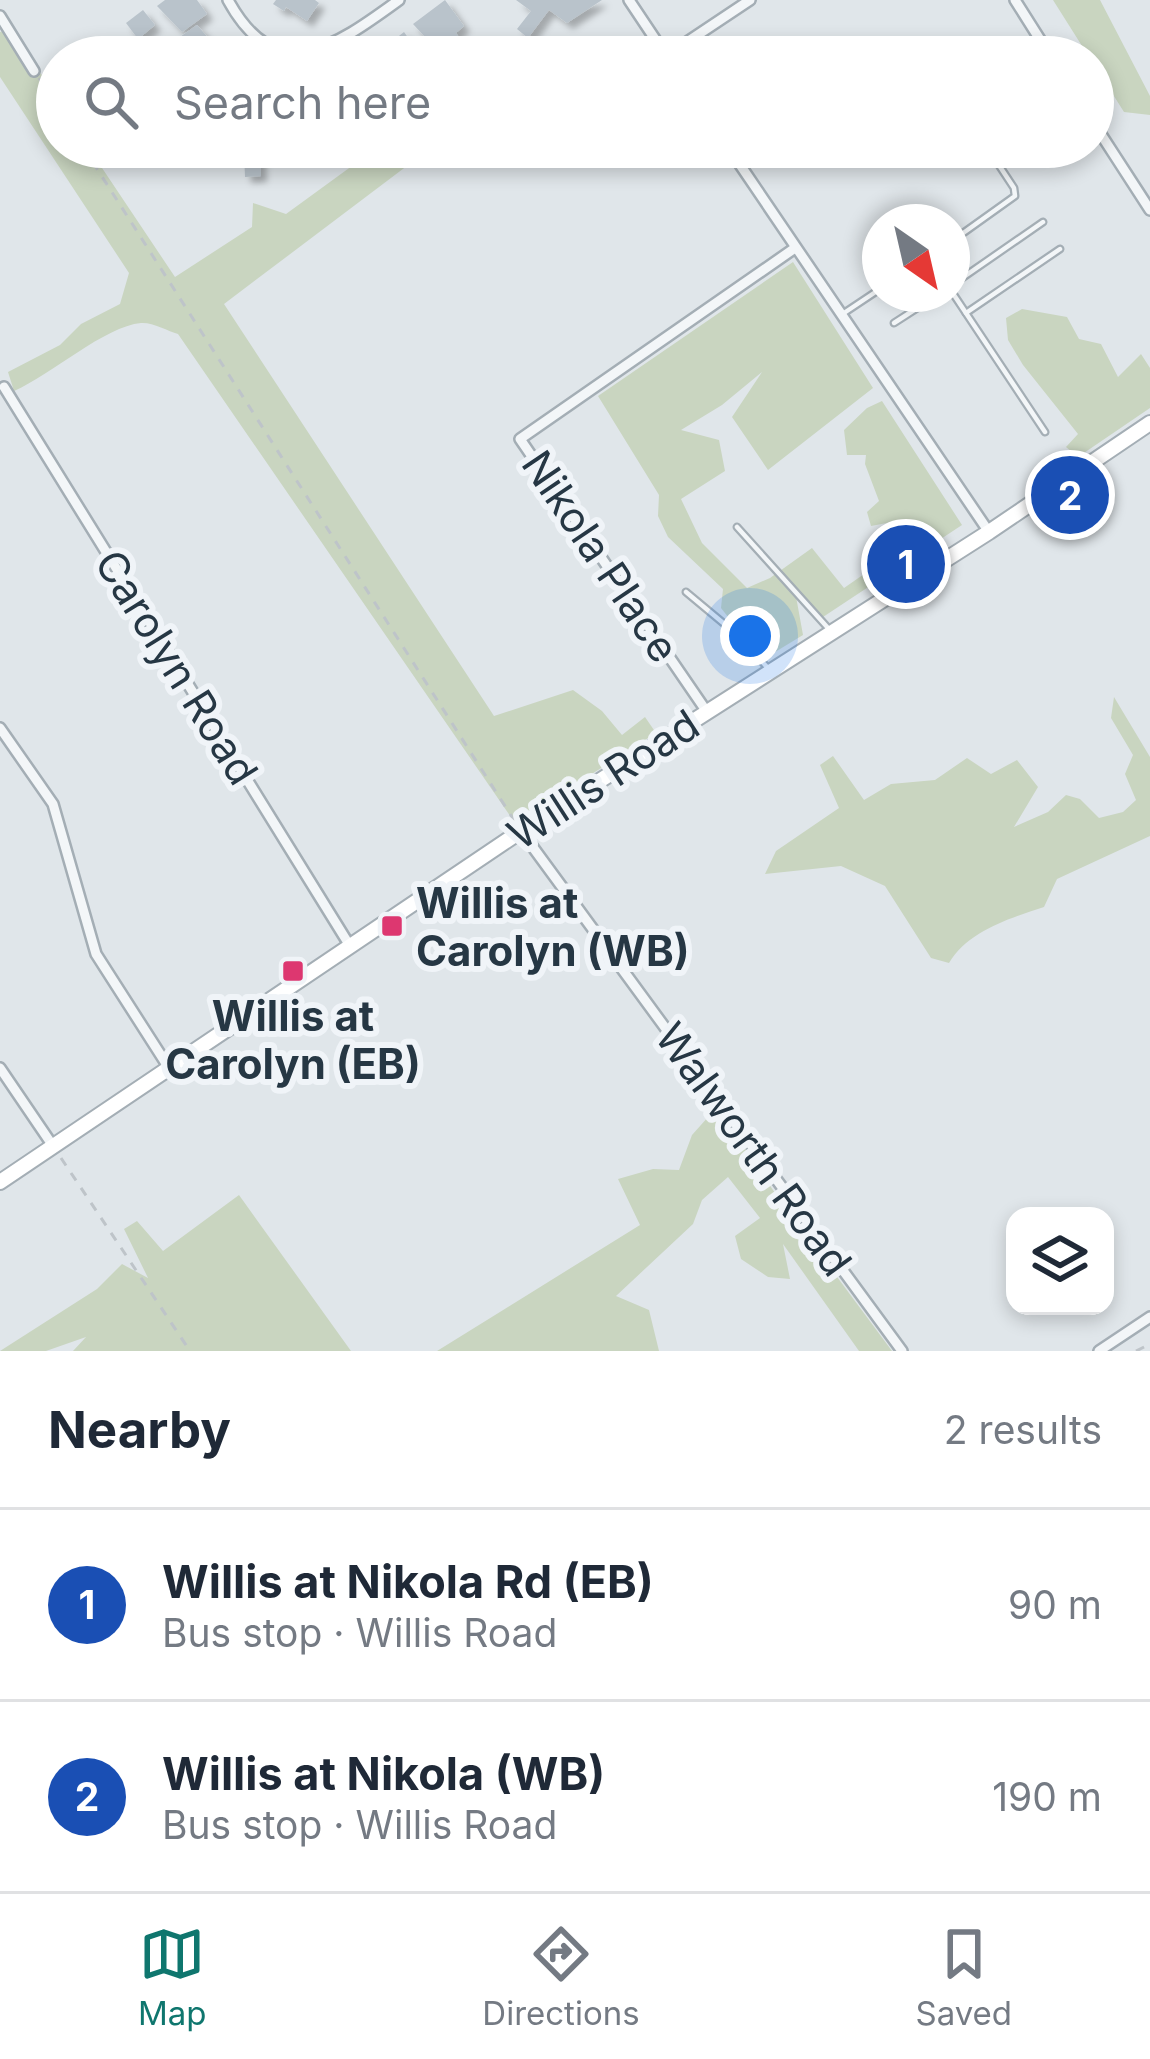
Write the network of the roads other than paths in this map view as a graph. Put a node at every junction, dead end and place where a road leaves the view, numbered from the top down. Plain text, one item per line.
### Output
1 (227, 0) edge
2 (399, 0) edge
3 (629, 0) edge
4 (750, 0) edge
5 (1015, 0) edge
6 (0, 16) edge
7 (254, 36) edge
8 (350, 36) edge
9 (653, 36) edge
10 (697, 36) edge
11 (1038, 36) edge
12 (34, 70) road end
13 (1114, 154) edge
14 (742, 168) edge
15 (1000, 168) edge
16 (1150, 210) edge
17 (1043, 222) dead end
18 (970, 228) edge
19 (796, 248) junction
20 (1060, 249) dead end
21 (970, 276) edge
22 (862, 301) edge
23 (911, 312) edge
24 (966, 313) joint
25 (841, 315) junction
26 (894, 323) dead end
27 (4, 387) dead end
28 (1150, 423) edge
29 (1046, 432) dead end
30 (737, 527) dead end
31 (989, 532) junction
32 (686, 592) dead end
33 (832, 632) junction
34 (770, 671) junction
35 (706, 712) junction
36 (0, 728) edge
37 (521, 831) junction
38 (350, 946) junction
39 (0, 1068) edge
40 (169, 1068) junction
41 (53, 1146) junction
42 (0, 1182) edge
43 (1150, 1317) edge
44 (902, 1351) edge
45 (1099, 1351) edge

1 - 7 street
2 - 8 street
3 - 9 street
4 - 10 street
5 - 11 street
6 - 12 street
13 - 16 street
14 - 19 street
15 - 18 lane
17 - 21 lane
19 - 25 street
19 - 35 street, Nikola Place
20 - 24 lane
22 - 25 lane
23 - 26 lane
24 - 29 lane
25 - 31 street
27 - 38 street, Carolyn Road
28 - 31 street, Willis Road
30 - 33 lane
31 - 33 street, Willis Road
32 - 34 lane
33 - 34 street, Willis Road
34 - 35 street, Willis Road
35 - 37 street, Willis Road
36 - 40 street
37 - 38 street, Willis Road
37 - 44 street, Walworth Road
38 - 40 street, Willis Road
39 - 41 street
40 - 41 street, Willis Road
41 - 42 street, Willis Road
43 - 45 street

